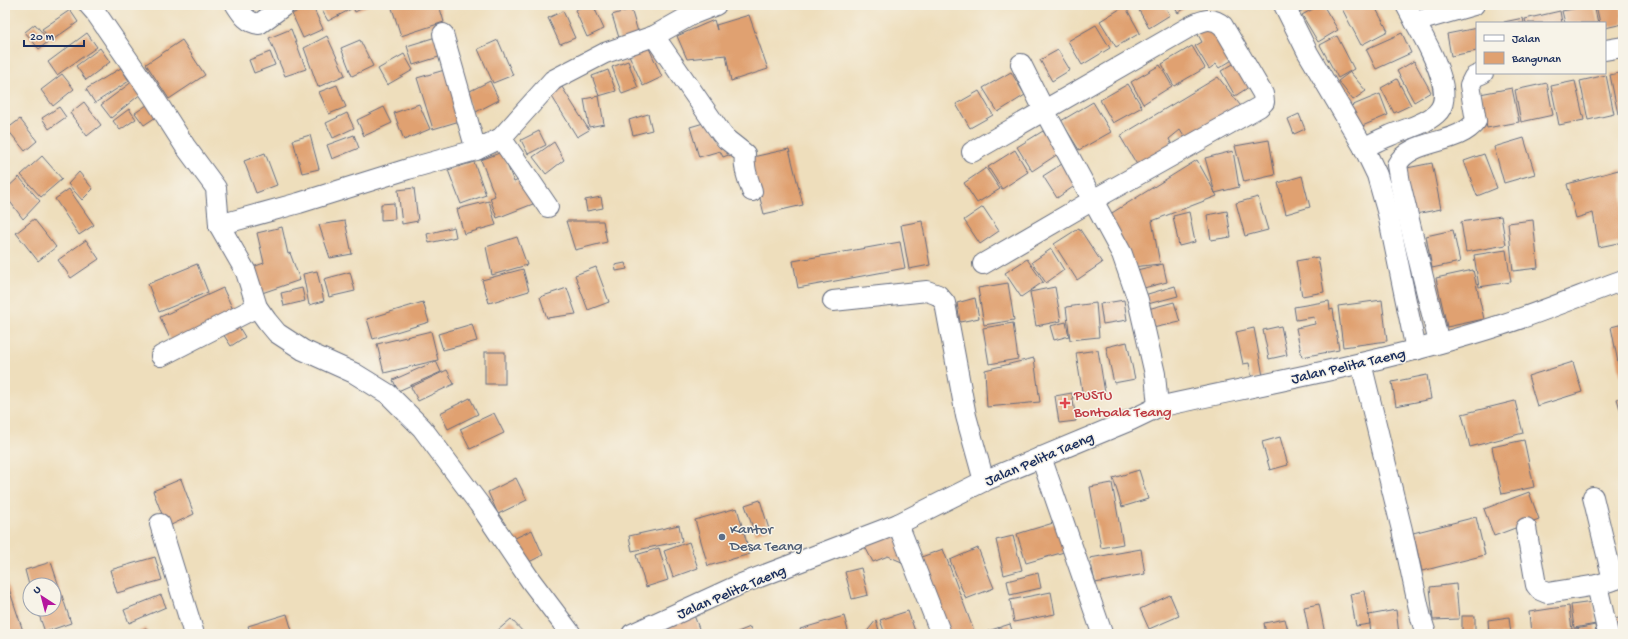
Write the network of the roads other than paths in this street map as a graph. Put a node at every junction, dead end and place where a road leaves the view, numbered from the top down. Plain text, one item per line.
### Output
1 (89, 5) edge
2 (236, 5) edge
3 (285, 5) edge
4 (716, 5) edge
5 (1284, 5) edge
6 (1474, 5) edge
7 (693, 10) edge
8 (1411, 13) edge
9 (443, 34) dead end
10 (654, 36) junction
11 (1623, 47) edge
12 (1606, 50) edge
13 (1021, 64) dead end
14 (1481, 74) edge
15 (1044, 110) junction
16 (501, 138) junction
17 (1364, 148) junction
18 (476, 150) junction
19 (972, 152) dead end
20 (752, 190) dead end
21 (1093, 200) junction
22 (548, 208) dead end
23 (219, 225) junction
24 (983, 264) dead end
25 (1623, 280) edge
26 (833, 301) dead end
27 (257, 307) junction
28 (1439, 343) junction
29 (1416, 350) junction
30 (162, 356) dead end
31 (1361, 363) junction
32 (1158, 407) junction
33 (1041, 457) junction
34 (984, 481) junction
35 (1593, 498) dead end
36 (160, 524) dead end
37 (898, 524) junction
38 (1526, 528) dead end
39 (1611, 581) edge
40 (1102, 633) edge
41 (194, 634) edge
42 (571, 634) edge
43 (632, 634) edge
44 (941, 634) edge
45 (1426, 634) edge
46 (1608, 634) edge

1 - 23 street
2 - 3 street
4 - 7 street
5 - 17 street
6 - 8 street
7 - 10 street
8 - 17 street
9 - 18 street
10 - 16 street
10 - 20 street
11 - 12 street
13 - 15 street
14 - 28 street
15 - 19 street
15 - 21 street
15 - 21 street
16 - 18 street
16 - 22 street
17 - 29 street
18 - 23 street
21 - 24 street
21 - 32 street
23 - 27 street
25 - 28 street, Jalan Pelita Taeng
26 - 34 street
27 - 30 street
27 - 42 street
28 - 29 street, Jalan Pelita Taeng
29 - 31 street, Jalan Pelita Taeng
31 - 32 street, Jalan Pelita Taeng
31 - 45 street
32 - 33 street, Jalan Pelita Taeng
33 - 34 street, Jalan Pelita Taeng
33 - 40 street
34 - 37 street, Jalan Pelita Taeng
35 - 39 street
36 - 41 street
37 - 43 street, Jalan Pelita Taeng
37 - 44 street
38 - 39 street
39 - 46 street

